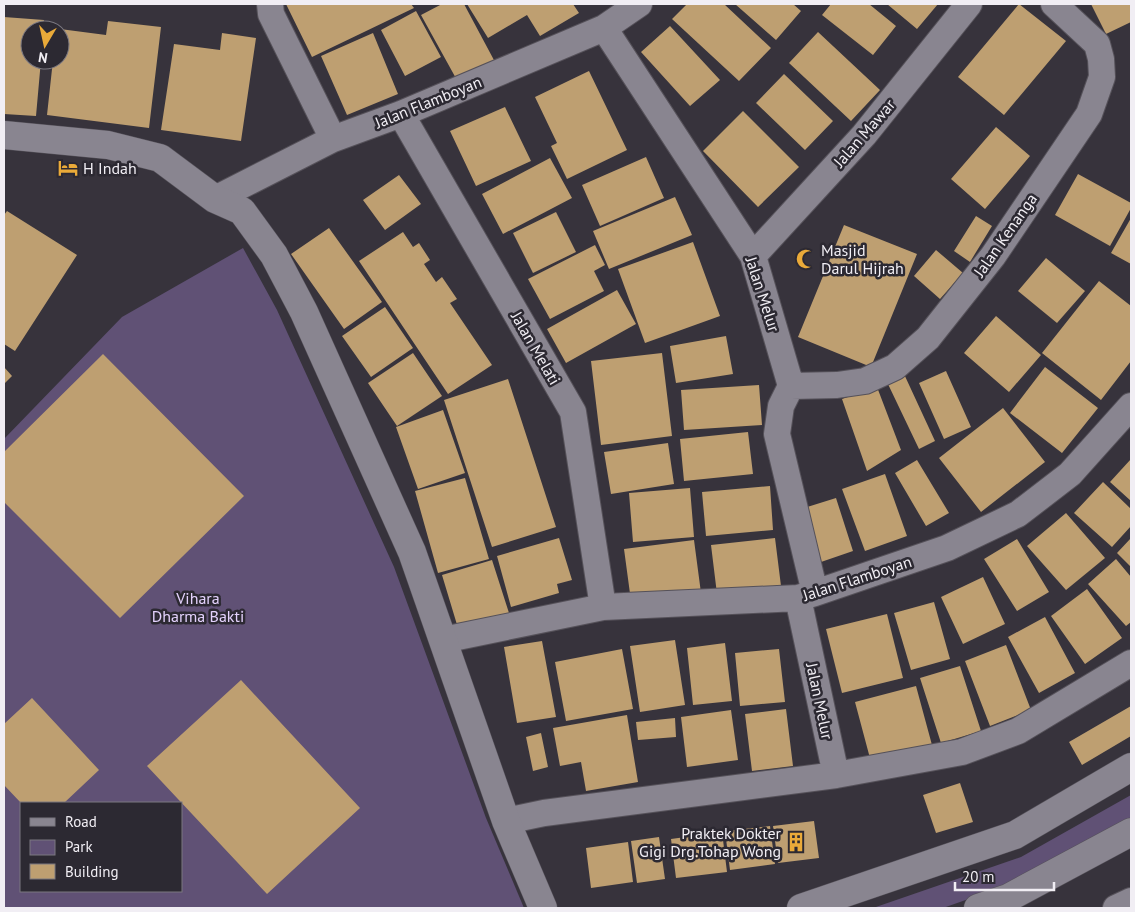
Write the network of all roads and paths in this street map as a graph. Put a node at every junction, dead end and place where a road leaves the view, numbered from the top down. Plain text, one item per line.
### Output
1 (270, 4) edge
2 (639, 4) edge
3 (969, 4) edge
4 (1054, 4) edge
5 (604, 28) junction
6 (401, 114) junction
7 (4, 135) edge
8 (334, 139) junction
9 (215, 199) junction
10 (752, 256) junction
11 (791, 386) junction
12 (1131, 406) edge
13 (807, 596) junction
14 (603, 607) junction
15 (442, 640) junction
16 (1131, 663) edge
17 (1131, 767) edge
18 (836, 775) junction
19 (506, 821) junction
20 (1131, 832) edge
21 (1131, 901) edge
22 (543, 908) edge
23 (801, 908) edge
24 (978, 908) edge
25 (1116, 908) edge

1 - 8 street
2 - 5 street, Jalan Flamboyan
3 - 10 street, Jalan Mawar
4 - 11 street, Jalan Kenanga
5 - 6 street, Jalan Flamboyan
5 - 10 street, Jalan Melur
6 - 8 street, Jalan Flamboyan
6 - 14 street, Jalan Melati
7 - 9 street
8 - 9 street, Jalan Flamboyan
9 - 15 street
10 - 11 street, Jalan Melur
11 - 13 street, Jalan Melur
12 - 13 street, Jalan Flamboyan
13 - 14 street, Jalan Flamboyan
13 - 18 street, Jalan Melur
14 - 15 street, Jalan Flamboyan
15 - 19 street
16 - 18 street
17 - 23 street
18 - 19 street
19 - 22 street
20 - 24 street
21 - 25 street

